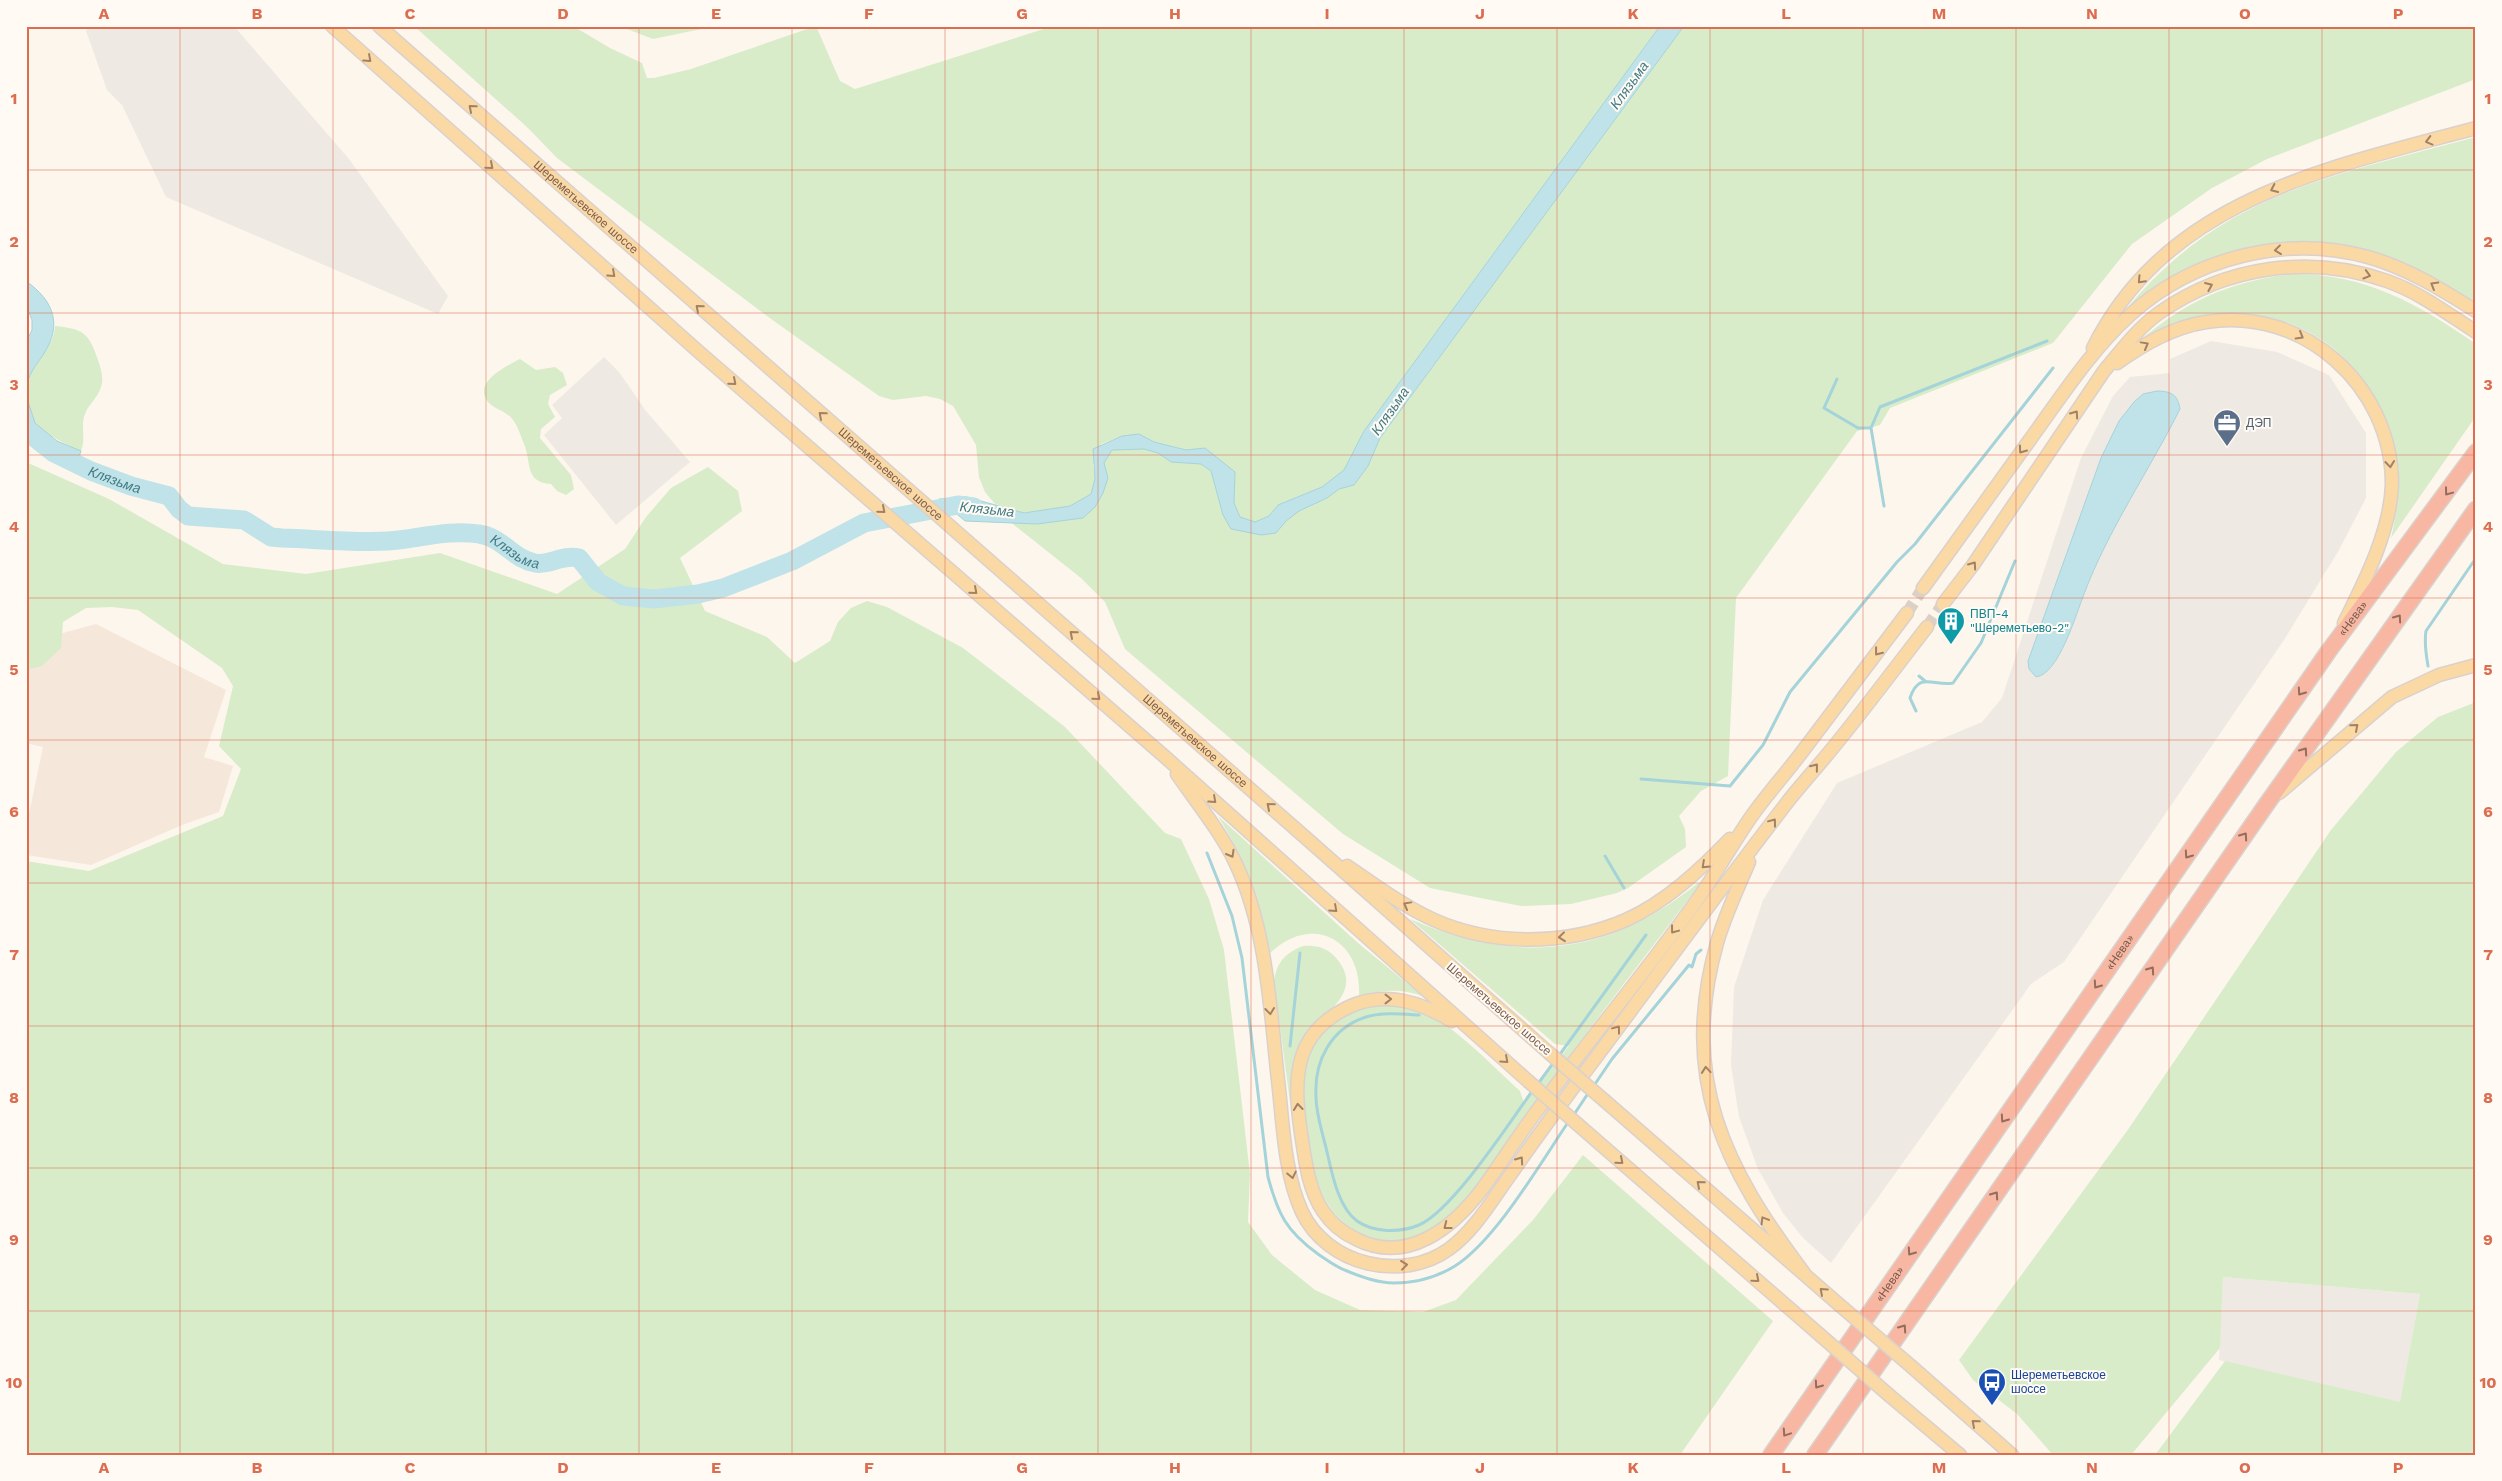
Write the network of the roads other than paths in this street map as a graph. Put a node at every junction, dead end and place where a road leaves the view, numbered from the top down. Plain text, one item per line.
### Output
1 (332, 26) edge
2 (379, 26) edge
3 (2476, 128) edge
4 (2476, 310) edge
5 (2476, 332) edge
6 (2085, 364) junction
7 (2104, 371) junction
8 (2476, 452) edge
9 (2476, 509) edge
10 (1923, 588) tunnel mouth
11 (1943, 604) tunnel mouth
12 (1907, 613) tunnel mouth
13 (1927, 627) tunnel mouth
14 (2328, 652) junction
15 (2476, 665) edge
16 (1164, 756) junction
17 (2266, 805) junction
18 (1751, 817) junction
19 (1306, 838) junction
20 (1757, 844) junction
21 (1482, 1039) junction
22 (1804, 1273) junction
23 (1771, 1455) edge
24 (1815, 1455) edge
25 (1960, 1455) edge
26 (2012, 1455) edge

1 -> 16 main road
19 -> 2 main road, Шереметьевское шоссе
3 -> 6 main road
4 -> 6 main road
7 -> 5 main road
6 -> 10 main road
11 -> 7 main road
7 -> 14 main road
8 -> 14 highway, «Нева»
17 -> 9 highway
12 -> 18 main road
20 -> 13 main road
14 -> 23 highway, «Нева»
17 -> 15 main road
16 -> 20 main road
16 -> 21 main road
24 -> 17 highway
18 -> 19 main road
18 -> 21 main road
22 -> 19 main road, Шереметьевское шоссе, bridge
22 -> 20 main road
21 -> 25 main road, bridge
26 -> 22 main road, Шереметьевское шоссе, bridge

